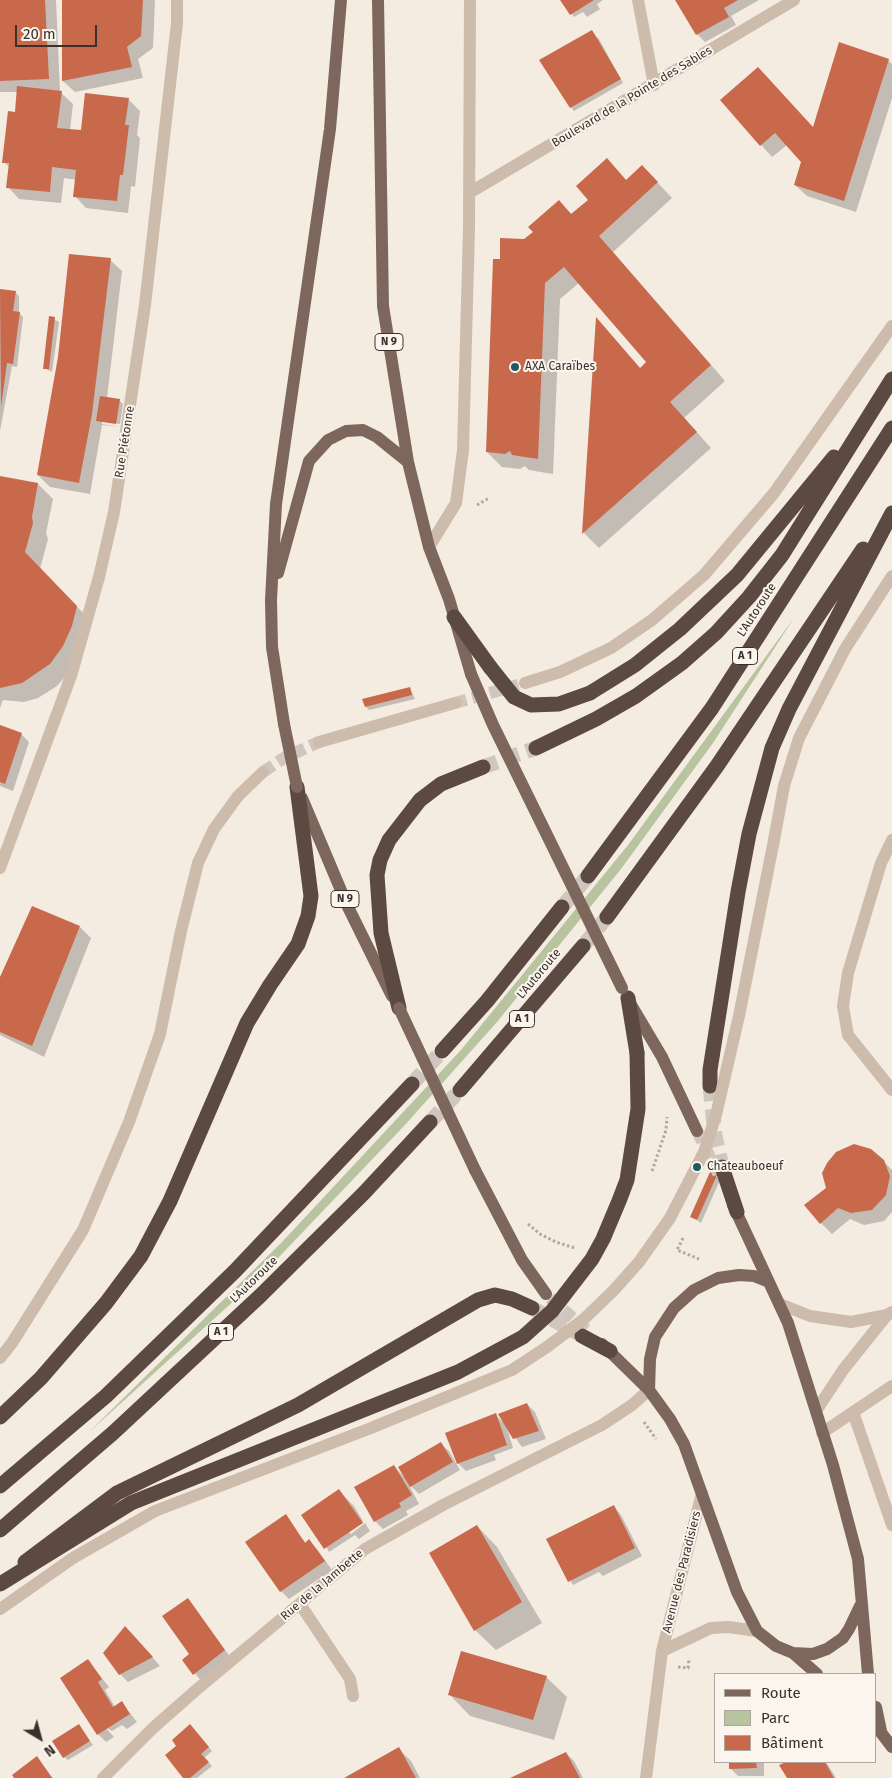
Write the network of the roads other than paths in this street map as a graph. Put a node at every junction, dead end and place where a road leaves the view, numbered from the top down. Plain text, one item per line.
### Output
1 (177, 0) edge
2 (341, 0) edge
3 (378, 0) edge
4 (470, 0) edge
5 (638, 0) edge
6 (794, 0) edge
7 (654, 85) junction
8 (469, 193) junction
9 (892, 326) edge
10 (892, 379) edge
11 (876, 405) junction
12 (892, 428) edge
13 (408, 462) junction
14 (892, 507) edge
15 (892, 513) edge
16 (429, 547) junction
17 (892, 576) edge
18 (271, 600) junction
19 (454, 617) junction
20 (525, 683) tunnel mouth
21 (455, 703) tunnel mouth
22 (319, 742) tunnel mouth
23 (536, 748) tunnel mouth
24 (483, 767) tunnel mouth
25 (263, 772) tunnel mouth
26 (297, 787) junction
27 (892, 840) edge
28 (0, 868) edge
29 (588, 876) tunnel mouth
30 (562, 907) tunnel mouth
31 (607, 917) tunnel mouth
32 (583, 946) tunnel mouth
33 (625, 993) junction
34 (399, 1008) junction
35 (442, 1051) tunnel mouth
36 (412, 1084) tunnel mouth
37 (710, 1086) tunnel mouth
38 (460, 1090) tunnel mouth
39 (892, 1090) edge
40 (430, 1122) tunnel mouth
41 (698, 1131) tunnel mouth
42 (721, 1172) tunnel mouth
43 (737, 1212) joint
44 (769, 1282) junction
45 (546, 1294) tunnel mouth
46 (780, 1304) junction
47 (532, 1308) tunnel mouth
48 (889, 1313) edge
49 (585, 1334) tunnel mouth
50 (610, 1351) joint
51 (0, 1358) edge
52 (892, 1386) edge
53 (649, 1390) junction
54 (816, 1411) junction
55 (853, 1412) junction
56 (0, 1416) edge
57 (822, 1433) junction
58 (0, 1486) edge
59 (702, 1493) junction
60 (892, 1525) edge
61 (0, 1530) edge
62 (0, 1582) edge
63 (862, 1603) junction
64 (300, 1604) junction
65 (0, 1610) edge
66 (757, 1631) junction
67 (662, 1651) junction
68 (793, 1654) junction
69 (816, 1673) edge
70 (868, 1673) edge
71 (352, 1696) dead end
72 (877, 1714) edge
73 (879, 1728) edge
74 (892, 1747) edge
75 (103, 1778) edge
76 (646, 1778) edge

1 - 28 street, Rue Piétonne
2 - 18 main road, N 9
3 - 13 main road, N 9
4 - 8 street
5 - 7 street
6 - 7 street, Boulevard de la Pointe des Sables
7 - 8 street, Boulevard de la Pointe des Sables
8 - 16 street
9 - 20 street
10 - 11 highway
11 - 19 highway, bridge
11 - 23 highway
12 - 29 highway, L'Autoroute / A 1
13 - 16 main road, N 9
13 - 18 main road
14 - 31 highway
15 - 37 highway
16 - 19 main road, N 9
17 - 65 street, bridge
18 - 26 main road, N 9, bridge
19 - 33 main road, N 9, bridge
21 - 22 street
24 - 34 highway
25 - 51 street
26 - 34 main road, N 9
26 - 56 highway
27 - 39 street
30 - 35 highway, L'Autoroute
32 - 38 highway, L'Autoroute / A 1
33 - 41 main road
33 - 62 highway, bridge
34 - 45 main road, bridge
36 - 58 highway, L'Autoroute
40 - 61 highway, L'Autoroute / A 1
42 - 43 highway
43 - 44 main road
44 - 46 main road
44 - 53 main road
46 - 48 street
46 - 54 main road
47 - 62 highway, bridge
48 - 54 street
49 - 50 highway
50 - 53 main road
52 - 55 street
53 - 59 main road
53 - 64 street, Rue de la Jambette
54 - 57 main road
55 - 57 street
55 - 60 street
57 - 63 main road
59 - 66 main road
59 - 67 street, Avenue des Paradisiers
63 - 68 main road
63 - 70 main road
64 - 71 street
64 - 75 street, Rue de la Jambette
66 - 67 street, Avenue des Paradisiers
66 - 68 main road
67 - 76 street, Avenue des Paradisiers
68 - 69 main road
72 - 73 main road
73 - 74 main road

